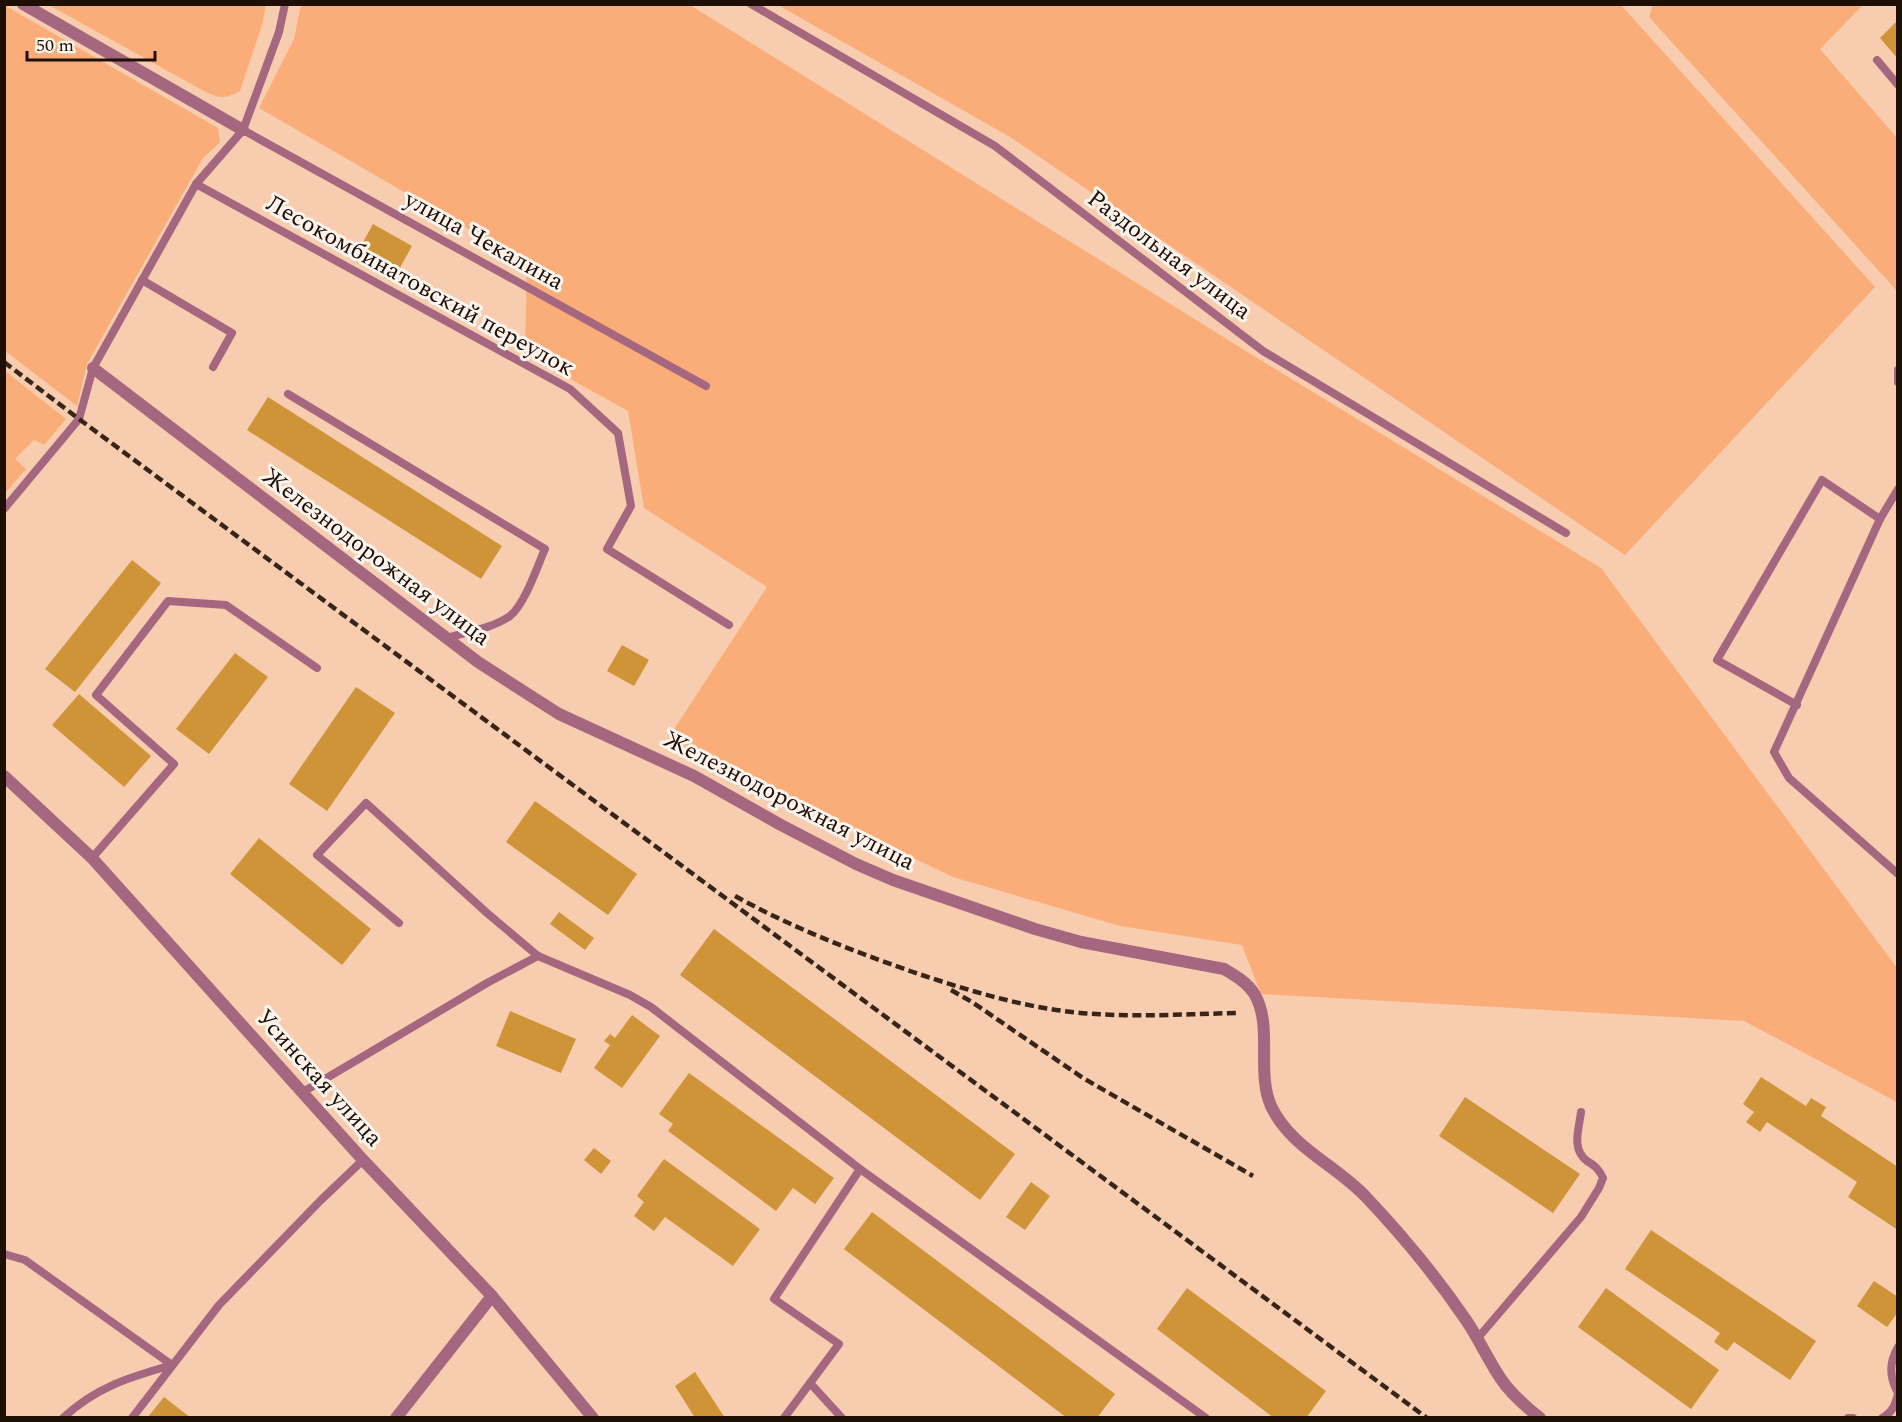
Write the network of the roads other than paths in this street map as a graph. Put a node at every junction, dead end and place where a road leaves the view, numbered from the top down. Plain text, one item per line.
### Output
1 (23, 4) edge
2 (285, 4) edge
3 (751, 4) edge
4 (1877, 60) dead end
5 (1898, 85) edge
6 (243, 130) junction
7 (196, 184) junction
8 (142, 280) junction
9 (213, 367) dead end
10 (93, 368) junction
11 (1898, 370) edge
12 (1898, 382) edge
13 (706, 386) dead end
14 (288, 394) dead end
15 (1898, 489) edge
16 (4, 509) edge
17 (1880, 519) junction
18 (1566, 533) dead end
19 (729, 625) dead end
20 (447, 638) junction
21 (317, 668) dead end
22 (1797, 705) junction
23 (4, 776) edge
24 (92, 858) junction
25 (1898, 874) edge
26 (399, 923) dead end
27 (538, 956) junction
28 (303, 1092) junction
29 (1581, 1112) dead end
30 (363, 1160) junction
31 (860, 1169) junction
32 (4, 1254) edge
33 (492, 1296) junction
34 (1477, 1339) junction
35 (1898, 1347) edge
36 (172, 1365) junction
37 (810, 1383) junction
38 (1898, 1393) edge
39 (63, 1418) edge
40 (132, 1418) edge
41 (396, 1418) edge
42 (593, 1418) edge
43 (784, 1418) edge
44 (842, 1418) edge
45 (1206, 1418) edge
46 (1540, 1418) edge
47 (1848, 1418) edge
48 (1853, 1418) edge
49 (1882, 1418) edge

1 - 6 street
2 - 6 lane
3 - 18 lane, Раздольная улица
4 - 5 lane
6 - 7 lane
6 - 13 lane, улица Чекалина
7 - 8 lane
7 - 19 lane, Лесокомбинатовский переулок
8 - 9 lane
8 - 10 lane
10 - 16 lane
10 - 20 street, Железнодорожная улица
11 - 12 lane
14 - 20 lane
15 - 17 lane
17 - 22 lane
17 - 22 lane
20 - 34 street, Железнодорожная улица
21 - 24 lane
22 - 25 lane
23 - 24 street, Усинская улица
24 - 28 street, Усинская улица
26 - 27 lane
27 - 28 lane
27 - 31 lane
28 - 30 street, Усинская улица
29 - 34 lane
30 - 33 street, Усинская улица
30 - 36 lane
31 - 37 lane
31 - 45 lane
32 - 36 lane
33 - 41 street
33 - 42 street, Усинская улица
34 - 46 street, Железнодорожная улица
35 - 38 lane
36 - 39 lane
36 - 40 lane
37 - 43 lane
37 - 44 lane
38 - 49 lane
47 - 48 lane

